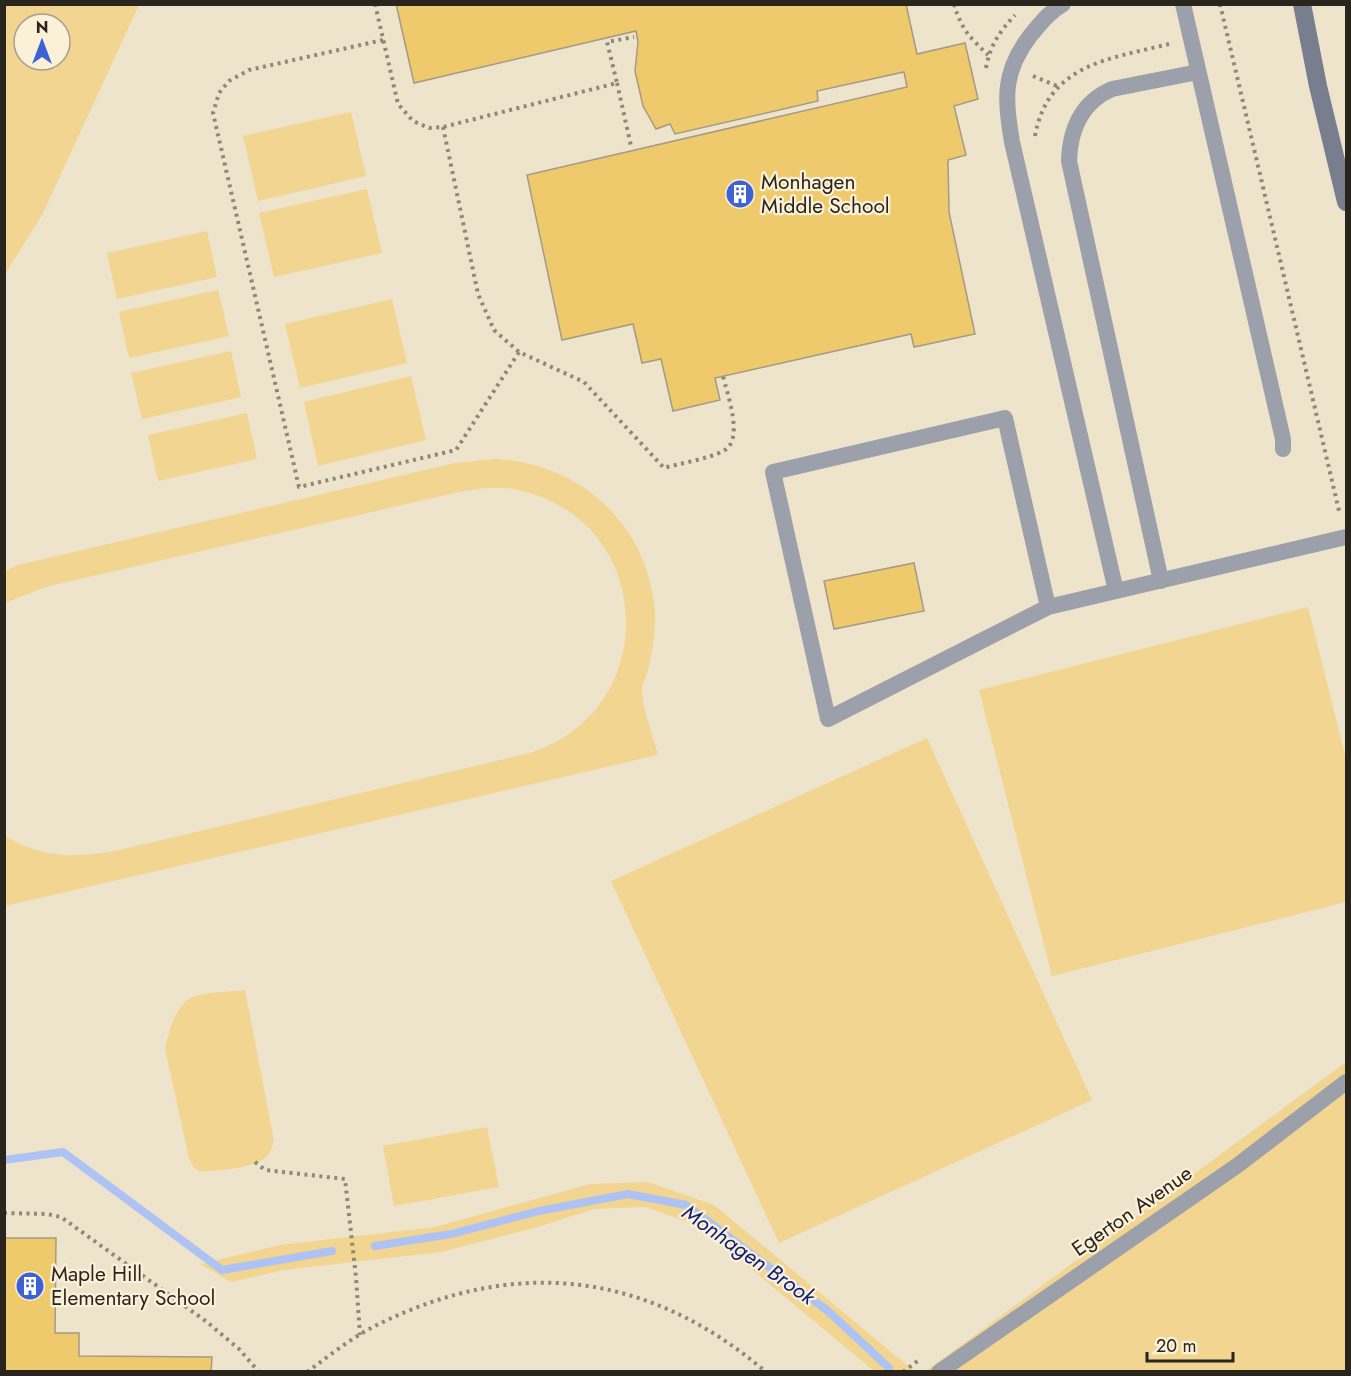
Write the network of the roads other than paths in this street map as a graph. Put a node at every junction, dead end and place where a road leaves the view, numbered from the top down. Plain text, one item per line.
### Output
1 (1063, 4) edge
2 (1183, 4) edge
3 (1302, 4) edge
4 (1198, 72) junction
5 (1347, 202) edge
6 (1283, 449) dead end
7 (1344, 530) edge
8 (1161, 581) junction
9 (1116, 591) junction
10 (1048, 607) junction
11 (1347, 1082) edge
12 (939, 1371) edge

1 - 9 lane
2 - 4 lane
3 - 5 street
4 - 6 lane
4 - 8 lane
7 - 8 lane
8 - 9 lane
9 - 10 lane
10 - 10 lane
11 - 12 lane, Egerton Avenue

